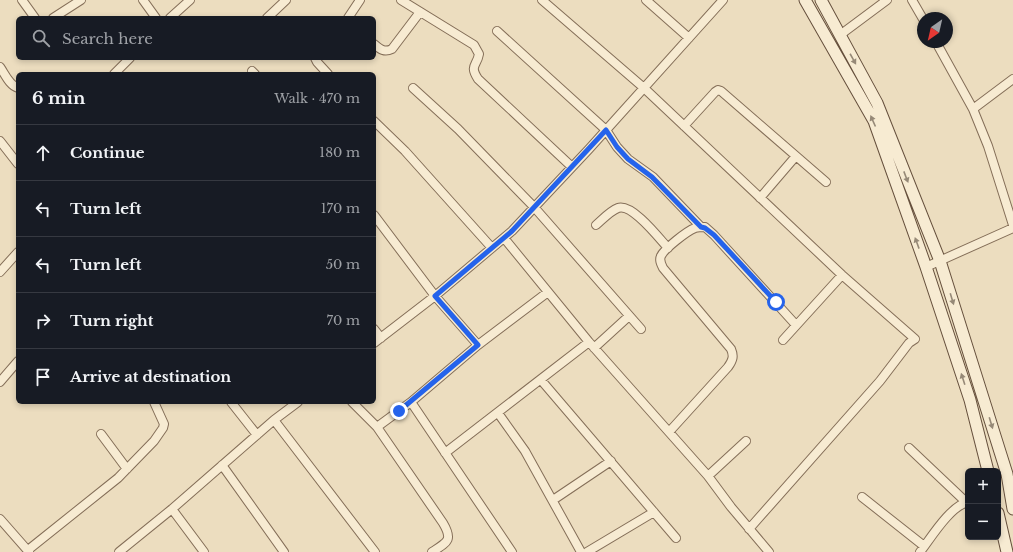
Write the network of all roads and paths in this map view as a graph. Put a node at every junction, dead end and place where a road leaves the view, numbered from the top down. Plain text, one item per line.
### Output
1 (22, 0) edge
2 (143, 0) edge
3 (190, 0) edge
4 (286, 0) edge
5 (360, 0) edge
6 (401, 0) edge
7 (542, 0) edge
8 (646, 0) edge
9 (723, 0) edge
10 (805, 0) edge
11 (821, 0) edge
12 (887, 0) edge
13 (912, 0) edge
14 (78, 1) edge
15 (420, 12) junction
16 (919, 12) edge
17 (34, 16) edge
18 (56, 16) edge
19 (155, 16) edge
20 (172, 16) edge
21 (268, 16) edge
22 (349, 16) edge
23 (497, 31) dead end
24 (840, 35) junction
25 (689, 38) junction
26 (376, 45) edge
27 (939, 48) edge
28 (128, 60) edge
29 (316, 60) edge
30 (0, 67) edge
31 (116, 72) edge
32 (326, 72) edge
33 (1013, 79) edge
34 (16, 87) edge
35 (413, 88) dead end
36 (644, 88) junction
37 (973, 109) junction
38 (376, 123) edge
39 (684, 126) junction
40 (606, 130) junction
41 (0, 141) edge
42 (796, 156) junction
43 (16, 161) edge
44 (572, 167) junction
45 (826, 182) dead end
46 (760, 198) junction
47 (534, 207) junction
48 (376, 218) edge
49 (596, 225) dead end
50 (1013, 226) edge
51 (701, 227) junction
52 (504, 238) junction
53 (492, 248) junction
54 (668, 248) junction
55 (16, 254) edge
56 (940, 261) junction
57 (926, 267) junction
58 (0, 272) edge
59 (842, 275) junction
60 (548, 292) junction
61 (435, 296) junction
62 (629, 316) junction
63 (796, 325) junction
64 (641, 329) dead end
65 (376, 332) edge
66 (381, 338) junction
67 (783, 340) dead end
68 (376, 342) edge
69 (478, 345) junction
70 (592, 345) junction
71 (16, 363) edge
72 (541, 380) junction
73 (0, 382) edge
74 (411, 402) junction
75 (155, 404) edge
76 (233, 404) edge
77 (295, 404) edge
78 (354, 404) edge
79 (498, 413) junction
80 (274, 420) junction
81 (376, 427) junction
82 (669, 432) junction
83 (101, 434) dead end
84 (257, 435) junction
85 (746, 441) dead end
86 (909, 448) dead end
87 (445, 453) junction
88 (611, 462) junction
89 (222, 465) junction
90 (987, 468) edge
91 (127, 469) junction
92 (708, 476) junction
93 (862, 496) dead end
94 (553, 500) junction
95 (965, 500) edge
96 (965, 503) edge
97 (172, 509) junction
98 (1013, 509) edge
99 (654, 512) junction
100 (0, 519) edge
101 (1001, 526) edge
102 (749, 529) junction
103 (676, 538) dead end
104 (922, 549) edge
105 (28, 551) edge
106 (119, 552) edge
107 (204, 552) edge
108 (284, 552) edge
109 (375, 552) edge
110 (432, 552) edge
111 (512, 552) edge
112 (581, 552) edge
113 (587, 552) edge
114 (769, 552) edge
115 (1007, 552) edge

1 - 17 street
2 - 19 street
3 - 20 street
4 - 21 street
5 - 22 street
6 - 15 street
7 - 36 street
8 - 25 street
9 - 25 street
57 -> 10 main road
11 - 24 main road
12 - 24 street
13 - 16 street
14 - 18 street
15 - 26 street
15 - 44 street
23 - 40 street
24 -> 56 main road
25 - 36 street
27 - 37 street
28 - 31 street
29 - 32 street
30 - 34 street
33 - 37 street
35 - 47 street
36 - 39 street
36 - 40 street
37 - 50 street
38 - 53 street
39 - 42 street
39 - 46 street
40 - 44 street
40 - 51 street
41 - 43 street
42 - 45 street
42 - 46 street
44 - 47 street
46 - 59 street
47 - 52 street
47 - 62 street
48 - 61 street
49 - 54 street
50 - 56 street
51 - 54 street
51 - 63 street
52 - 53 street
52 - 60 street
53 - 61 street
54 - 82 street
55 - 58 street
56 - 57 street
56 -> 98 main road
90 -> 57 main road
59 - 63 street
59 - 102 street
60 - 69 street
60 - 70 street
61 - 66 street
61 - 69 street
62 - 64 street
62 - 70 street
63 - 67 street
65 - 66 street
66 - 68 street
69 - 74 street
70 - 72 street
70 - 82 street
71 - 73 street
72 - 79 street
72 - 88 street
74 - 81 street
74 - 87 street
75 - 91 street
76 - 84 street
77 - 80 street
78 - 81 street
79 - 87 street
79 - 94 street
80 - 84 street
80 - 109 street
81 - 110 street
82 - 92 street
83 - 91 street
84 - 89 street
85 - 92 street
86 - 95 street
87 - 111 street
88 - 94 street
88 - 99 street
89 - 97 street
89 - 108 street
91 - 105 street
92 - 102 street
93 - 104 street
94 - 112 street
96 - 104 street
97 - 106 street
97 - 107 street
99 - 103 street
99 - 113 street
100 - 105 street
101 - 115 main road
102 - 114 street

